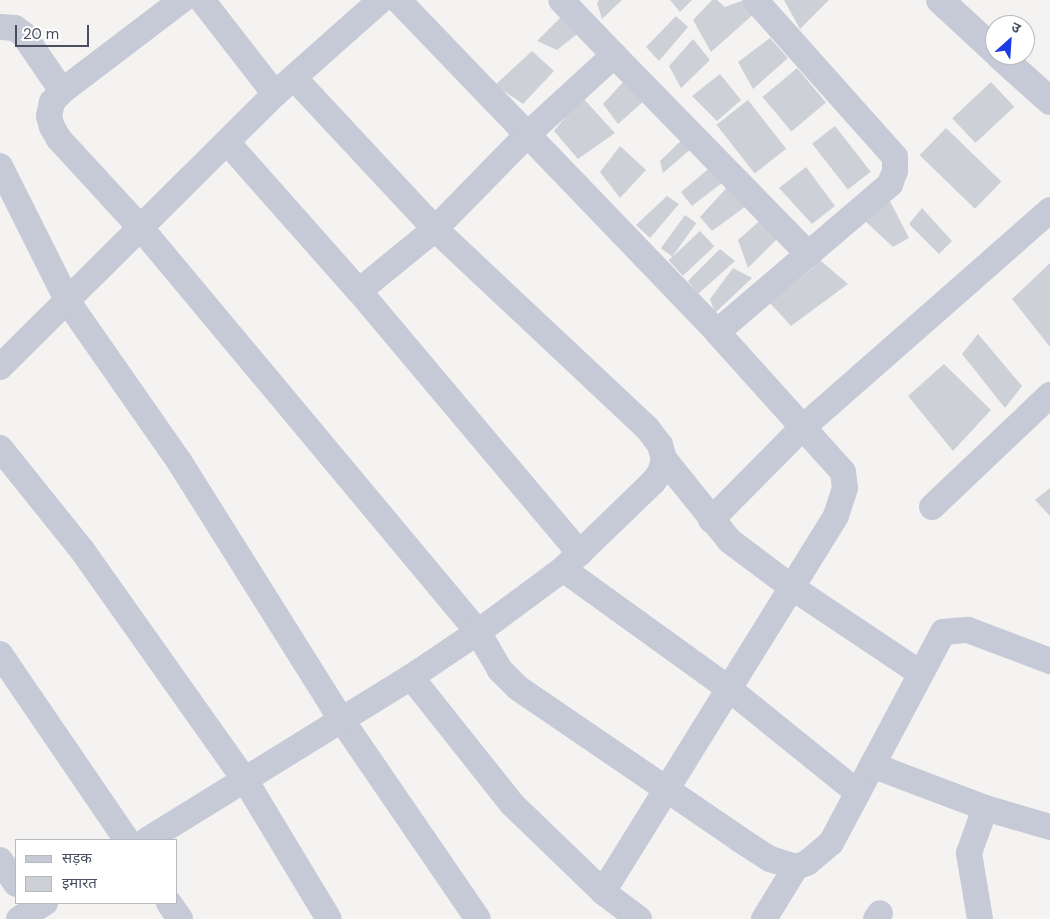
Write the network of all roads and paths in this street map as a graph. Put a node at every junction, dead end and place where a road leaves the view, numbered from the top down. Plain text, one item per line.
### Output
1 (182, 0) edge
2 (202, 0) edge
3 (381, 0) edge
4 (398, 0) edge
5 (561, 0) edge
6 (755, 0) edge
7 (940, 0) edge
8 (0, 27) edge
9 (985, 42) edge
10 (614, 55) junction
11 (1010, 65) edge
12 (285, 87) junction
13 (62, 91) junction
14 (1050, 101) edge
15 (529, 133) junction
16 (228, 142) junction
17 (0, 166) edge
18 (1050, 210) edge
19 (140, 227) junction
20 (435, 230) junction
21 (809, 255) junction
22 (359, 291) junction
23 (68, 302) junction
24 (717, 332) junction
25 (0, 367) edge
26 (1050, 395) edge
27 (801, 428) junction
28 (0, 448) edge
29 (664, 459) junction
30 (932, 507) dead end
31 (711, 520) junction
32 (572, 561) junction
33 (790, 586) junction
34 (478, 632) junction
35 (0, 654) edge
36 (1050, 661) edge
37 (920, 673) junction
38 (412, 677) junction
39 (728, 688) junction
40 (341, 719) junction
41 (872, 765) junction
42 (245, 780) junction
43 (666, 791) junction
44 (858, 793) junction
45 (985, 808) junction
46 (1050, 827) edge
47 (126, 839) edge
48 (149, 839) edge
49 (0, 860) edge
50 (796, 867) junction
51 (15, 882) edge
52 (603, 892) junction
53 (170, 904) edge
54 (180, 919) edge
55 (330, 919) edge
56 (478, 919) edge
57 (640, 919) edge
58 (764, 919) edge
59 (980, 919) edge

1 - 13 street
2 - 12 street
3 - 12 street
4 - 15 street
5 - 10 street
6 - 21 street
7 - 9 street
8 - 13 street
10 - 15 street
10 - 21 street
11 - 14 street
12 - 16 street
12 - 20 street
13 - 19 street
15 - 20 street
15 - 24 street
16 - 19 street
16 - 22 street
17 - 23 street
18 - 27 street
19 - 23 street
19 - 34 street
20 - 22 street
20 - 29 street
21 - 24 street
22 - 32 street
23 - 25 street
23 - 40 street
24 - 27 street
26 - 30 street
27 - 31 street
27 - 33 street
28 - 42 street
29 - 31 street
29 - 32 street
31 - 33 street
32 - 34 street
32 - 39 street
33 - 37 street
33 - 39 street
34 - 38 street
34 - 43 street
35 - 47 street
36 - 37 street
37 - 41 street
38 - 40 street
38 - 52 street
39 - 43 street
39 - 44 street
40 - 42 street
40 - 56 street
41 - 44 street
41 - 45 street
42 - 48 street
42 - 55 street
43 - 50 street
43 - 52 street
44 - 50 street
45 - 46 street
45 - 59 street
49 - 51 street
50 - 58 street
52 - 57 street
53 - 54 street

